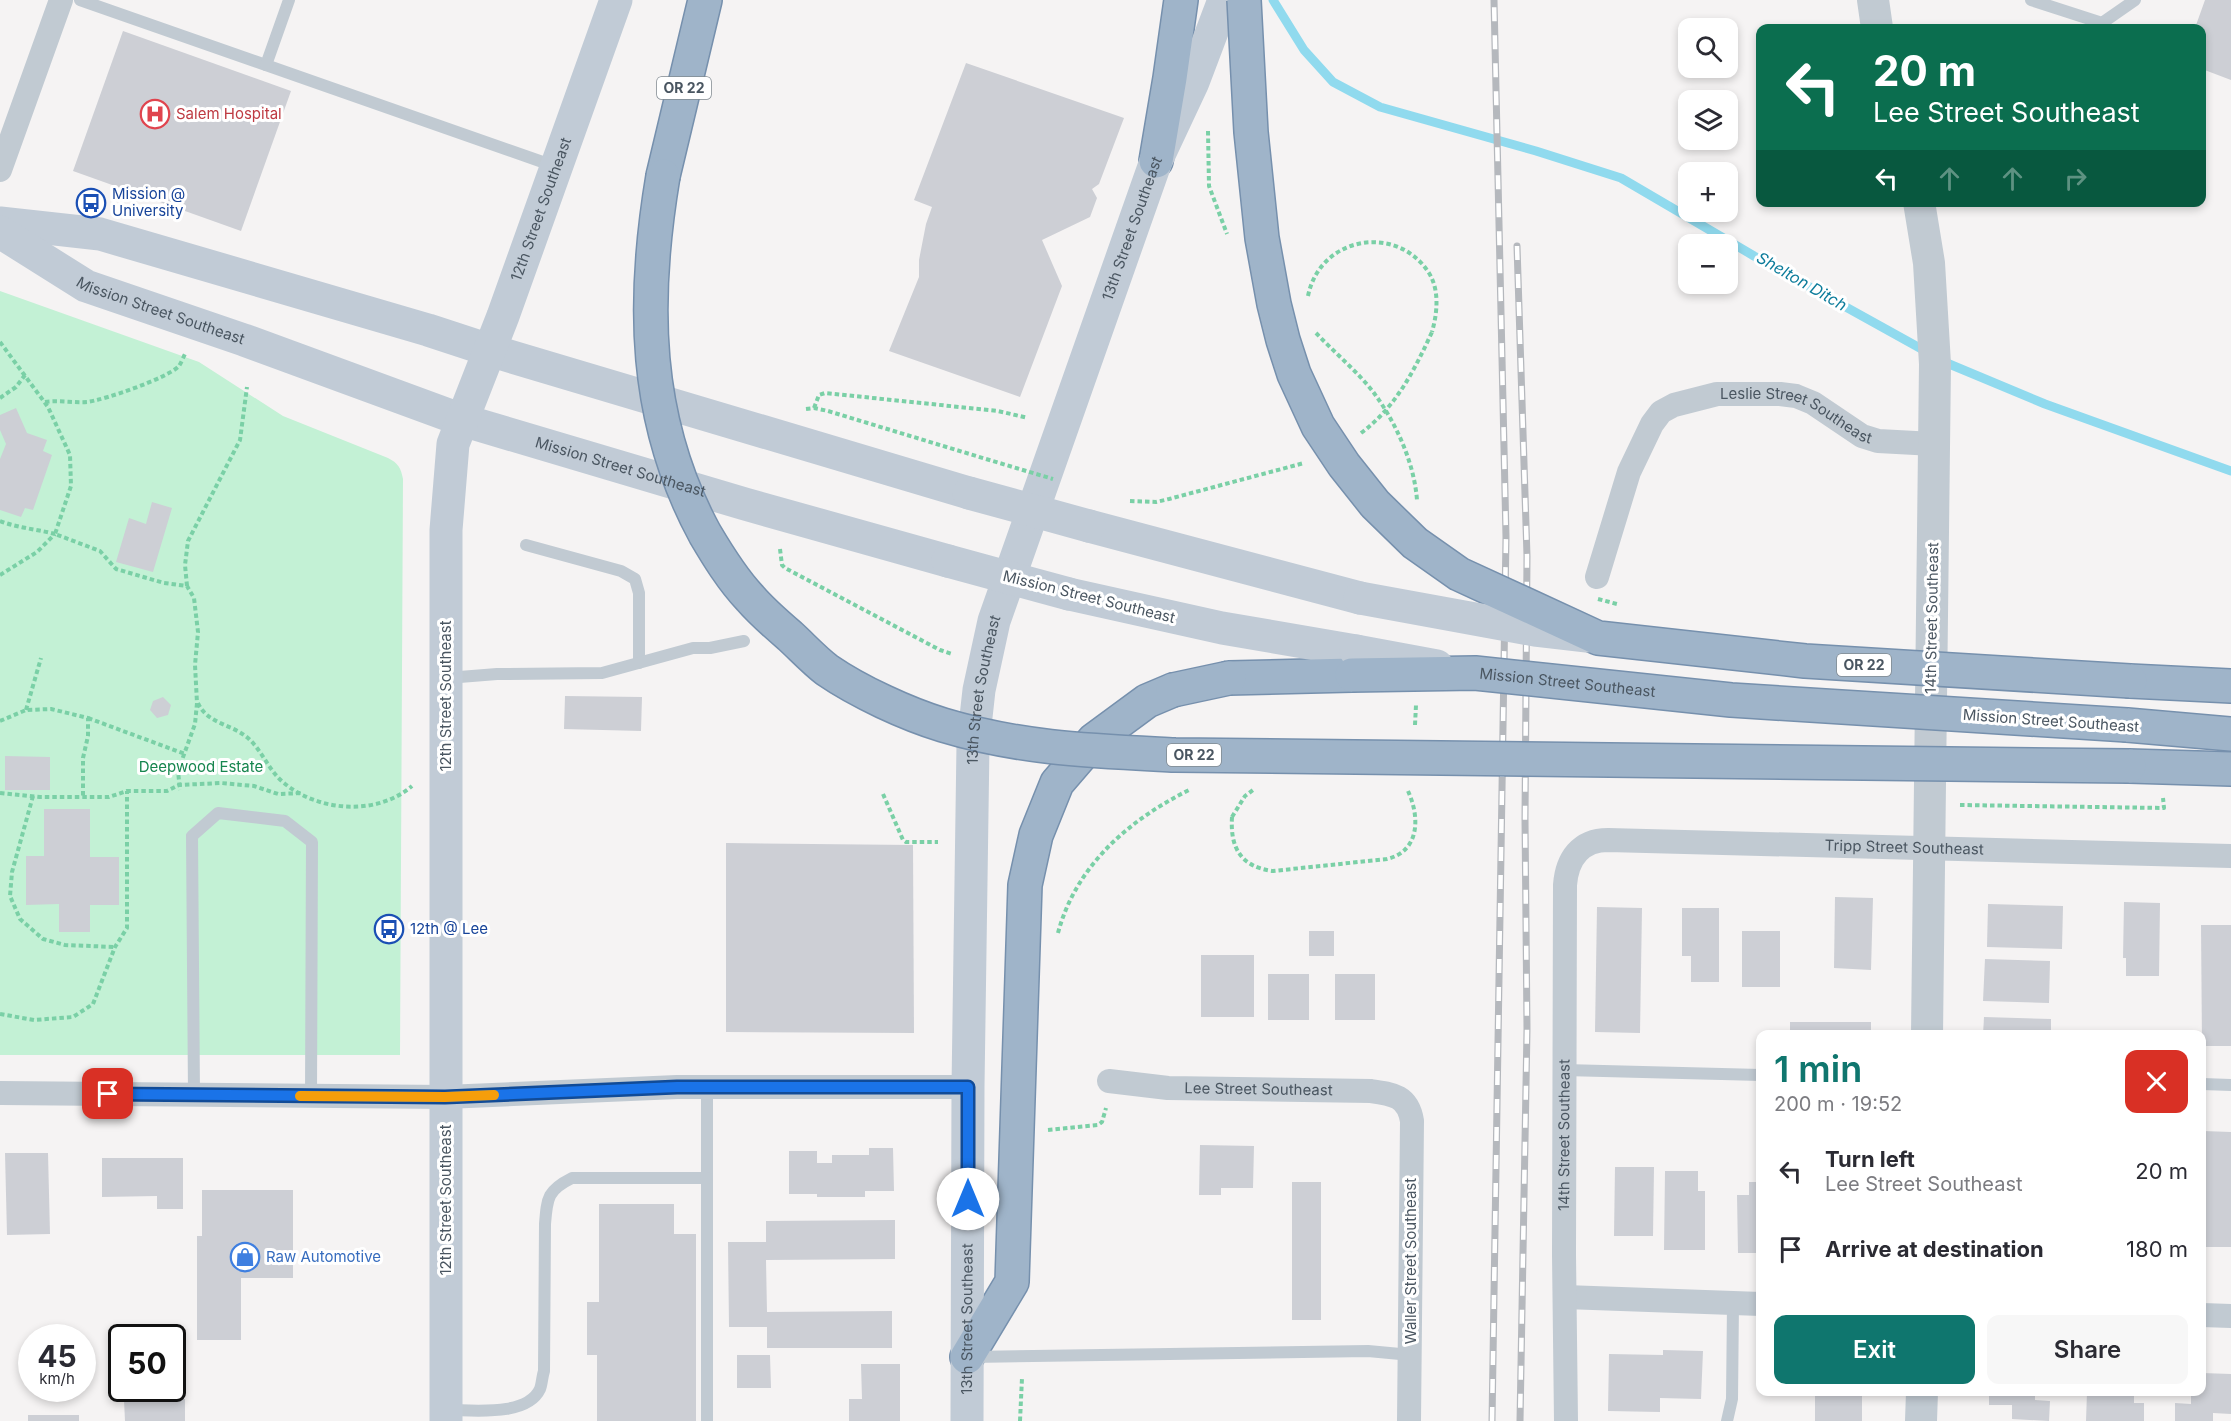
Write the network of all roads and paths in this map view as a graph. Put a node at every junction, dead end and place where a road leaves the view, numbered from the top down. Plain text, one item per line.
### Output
1 (61, 0) edge
2 (80, 0) edge
3 (289, 0) edge
4 (616, 0) edge
5 (705, 0) edge
6 (1181, 0) edge
7 (1873, 0) edge
8 (2031, 0) edge
9 (2135, 0) edge
10 (1230, 2) edge
11 (1876, 24) edge
12 (266, 65) junction
13 (1156, 160) junction
14 (556, 167) junction
15 (0, 170) edge
16 (1920, 207) edge
17 (0, 223) edge
18 (0, 232) edge
19 (1307, 301) dead end
20 (1311, 329) dead end
21 (1313, 338) dead end
22 (0, 342) edge
23 (489, 350) junction
24 (185, 354) dead end
25 (25, 375) junction
26 (247, 387) dead end
27 (0, 398) edge
28 (45, 402) junction
29 (1028, 418) dead end
30 (462, 420) junction
31 (1356, 431) dead end
32 (1934, 434) junction
33 (1312, 459) dead end
34 (1060, 481) dead end
35 (1121, 498) dead end
36 (1412, 499) dead end
37 (1419, 506) dead end
38 (0, 521) edge
39 (55, 534) junction
40 (526, 545) dead end
41 (780, 549) dead end
42 (0, 575) edge
43 (187, 586) junction
44 (1596, 588) joint
45 (1626, 606) dead end
46 (1598, 638) junction
47 (744, 641) dead end
48 (952, 654) dead end
49 (41, 658) dead end
50 (639, 663) junction
51 (1354, 663) junction
52 (446, 678) junction
53 (2231, 686) edge
54 (197, 703) junction
55 (26, 710) junction
56 (88, 718) junction
57 (0, 721) edge
58 (2231, 734) edge
59 (185, 754) junction
60 (446, 757) junction
61 (2231, 769) edge
62 (180, 784) junction
63 (1198, 786) dead end
64 (180, 790) dead end
65 (127, 791) junction
66 (2163, 792) dead end
67 (0, 793) edge
68 (302, 793) junction
69 (883, 794) dead end
70 (33, 796) junction
71 (83, 797) junction
72 (1929, 805) junction
73 (938, 842) dead end
74 (1578, 850) joint
75 (1929, 850) junction
76 (2231, 856) edge
77 (1056, 942) dead end
78 (115, 947) junction
79 (0, 1014) edge
80 (1926, 1030) edge
81 (1564, 1070) junction
82 (1756, 1075) edge
83 (1109, 1081) joint
84 (2206, 1084) edge
85 (2231, 1085) edge
86 (707, 1087) junction
87 (968, 1087) junction
88 (0, 1093) edge
89 (194, 1095) junction
90 (311, 1096) junction
91 (445, 1097) junction
92 (1405, 1102) joint
93 (1044, 1131) dead end
94 (707, 1178) junction
95 (1565, 1297) junction
96 (1733, 1303) junction
97 (1756, 1304) edge
98 (2206, 1315) edge
99 (2231, 1316) edge
100 (1410, 1354) junction
101 (967, 1357) junction
102 (1023, 1357) junction
103 (1922, 1396) edge
104 (446, 1416) edge
105 (707, 1421) edge
106 (967, 1421) edge
107 (1020, 1421) edge
108 (1409, 1421) edge
109 (1566, 1421) edge
110 (1727, 1421) edge
111 (1921, 1421) edge

1 - 15 street
2 - 12 lane
3 - 12 lane
4 - 14 main road, 12th Street Southeast
5 - 61 highway, OR 22, bridge
6 - 13 highway
7 - 11 street
8 - 9 lane
10 - 13 main road, 13th Street Southeast
10 - 46 highway, OR 22, bridge
12 - 14 lane
13 - 87 main road, 13th Street Southeast
14 - 23 main road, 12th Street Southeast
16 - 32 street, 14th Street Southeast
17 - 23 main road
18 - 30 main road, Mission Street Southeast
19 - 31 path, bridge
20 - 21 path
22 - 25 path
23 - 30 main road, 12th Street Southeast
23 - 46 main road, bridge
24 - 28 path
25 - 27 path
25 - 28 path
26 - 43 path
28 - 39 path
29 - 34 path, bridge
30 - 51 main road, Mission Street Southeast, bridge
30 - 52 main road, 12th Street Southeast
32 - 44 street, Leslie Street Southeast
32 - 72 street, 14th Street Southeast
33 - 35 path
36 - 37 path
38 - 39 path
39 - 42 path
39 - 43 path
40 - 50 lane
41 - 48 path
43 - 54 path
44 - 45 path, bridge
46 - 53 highway, OR 22, bridge
47 - 50 lane
49 - 55 path
50 - 52 lane
51 - 58 highway, Mission Street Southeast, bridge
51 - 101 highway, Mission Street Southeast, bridge
52 - 60 main road, 12th Street Southeast
54 - 59 path
54 - 68 path
55 - 56 path
55 - 57 path
56 - 59 path
56 - 71 path
59 - 62 path
60 - 68 path
60 - 91 main road, 12th Street Southeast
62 - 64 path
62 - 65 path
62 - 68 path
63 - 77 path
65 - 71 path
65 - 78 path
66 - 72 path
67 - 70 path
69 - 73 path
70 - 71 path
70 - 78 path
72 - 75 street, 14th Street Southeast
74 - 75 street, Tripp Street Southeast
74 - 81 street, 14th Street Southeast
75 - 76 street, Tripp Street Southeast
75 - 80 street, 14th Street Southeast
78 - 79 path
81 - 82 lane
81 - 95 street, 14th Street Southeast
83 - 92 street, Lee Street Southeast
83 - 93 path
84 - 85 lane
86 - 87 street
86 - 91 street
86 - 94 lane
87 - 101 main road, 13th Street Southeast
88 - 89 street
89 - 90 street
89 - 90 lane
90 - 91 street
91 - 104 main road, 12th Street Southeast
92 - 100 street, Waller Street Southeast
94 - 104 lane
94 - 105 lane
95 - 96 street
95 - 109 street, 14th Street Southeast
96 - 97 street
96 - 110 lane
98 - 99 street
100 - 102 lane
100 - 108 street, Waller Street Southeast
101 - 102 lane
101 - 106 main road, 13th Street Southeast
102 - 107 path
103 - 111 street

